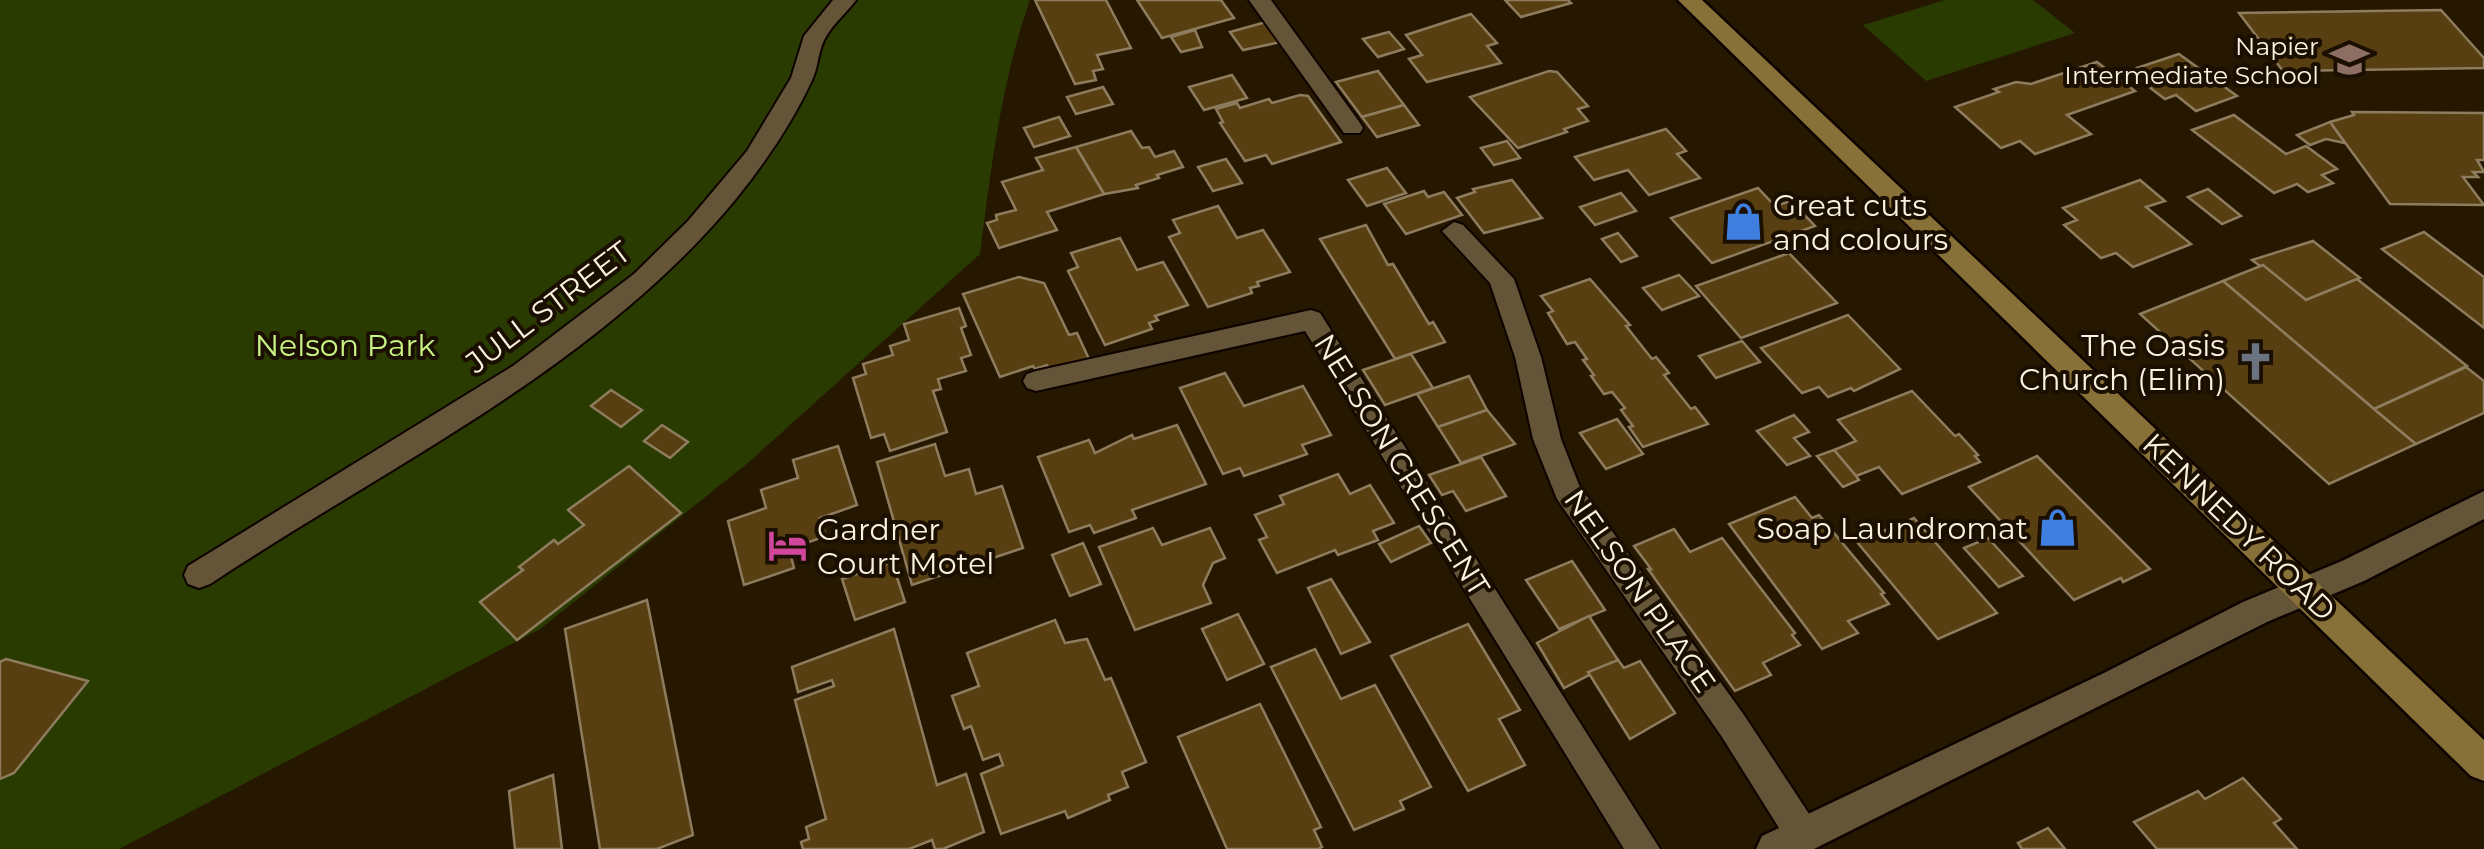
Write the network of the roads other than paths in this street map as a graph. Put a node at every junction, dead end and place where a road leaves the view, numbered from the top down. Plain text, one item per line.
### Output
1 (845, 0) edge
2 (1260, 0) edge
3 (1689, 0) edge
4 (1352, 128) dead end
5 (1454, 231) dead end
6 (1036, 381) dead end
7 (2484, 504) edge
8 (199, 575) dead end
9 (2304, 589) junction
10 (2484, 764) edge
11 (1789, 842) edge
12 (1642, 849) edge

1 - 8 lane, JULL STREET
2 - 4 lane
3 - 9 main road, KENNEDY ROAD
5 - 11 lane, NELSON PLACE
6 - 12 lane, NELSON CRESCENT
7 - 9 street
9 - 10 main road, KENNEDY ROAD
9 - 11 street

